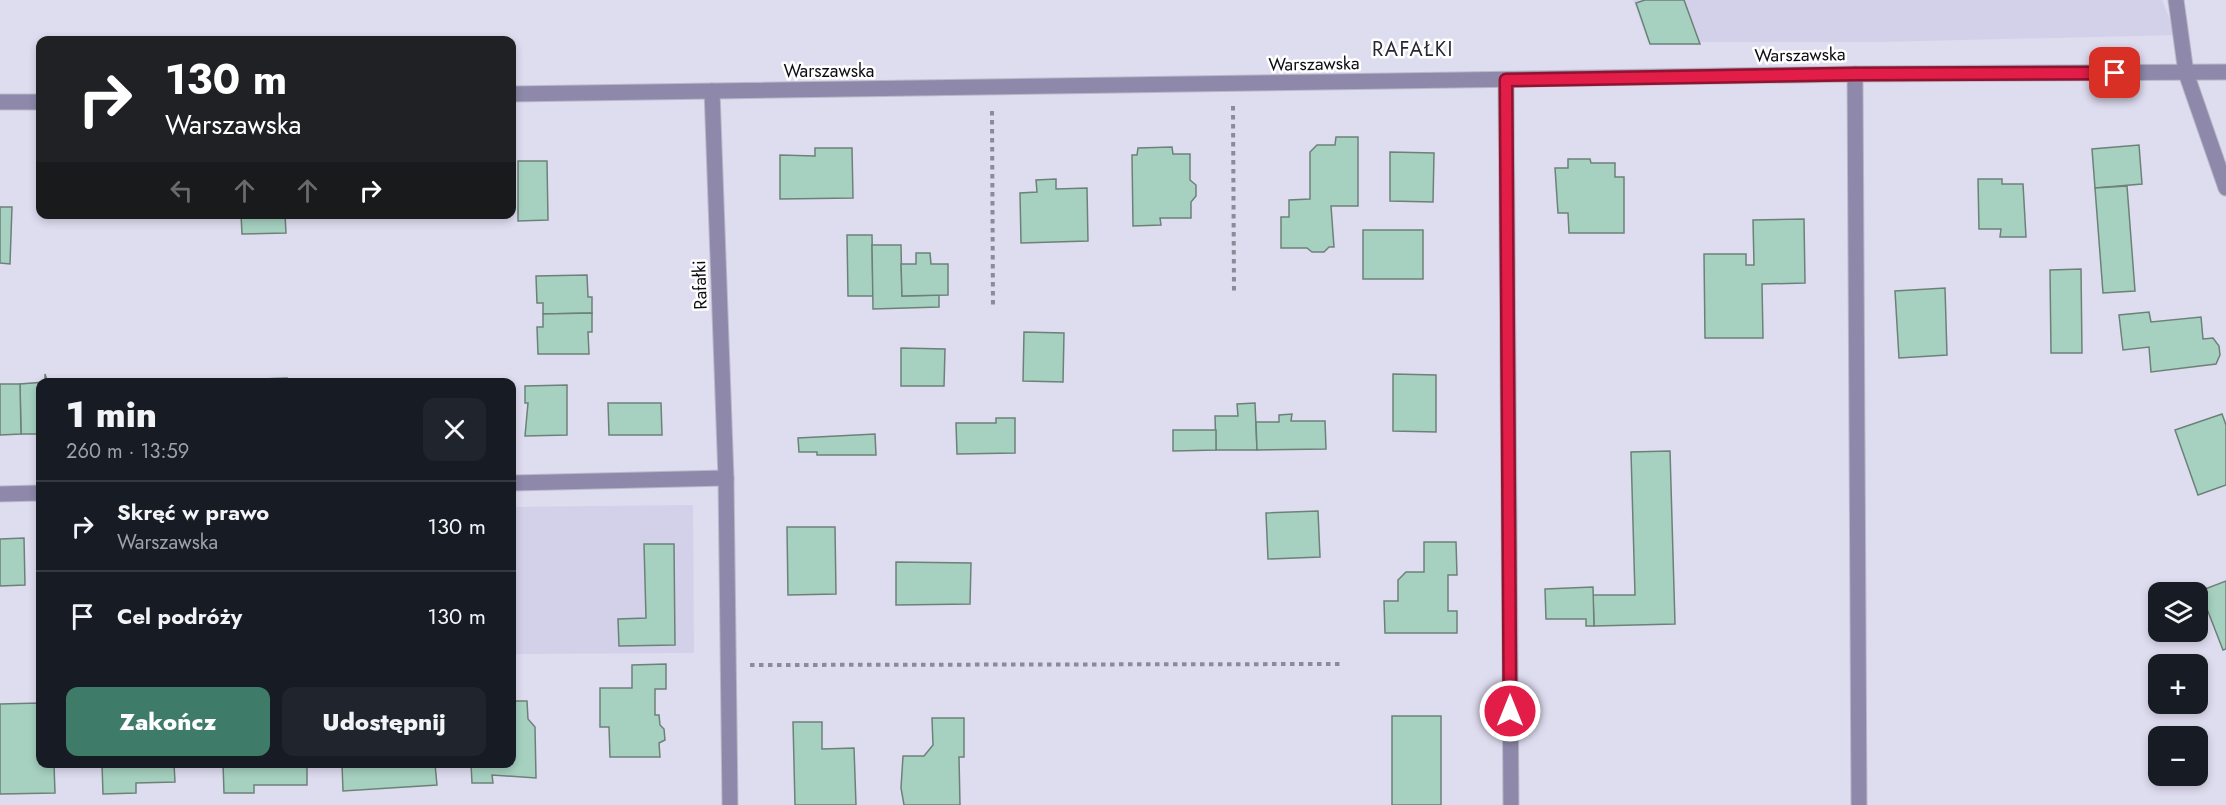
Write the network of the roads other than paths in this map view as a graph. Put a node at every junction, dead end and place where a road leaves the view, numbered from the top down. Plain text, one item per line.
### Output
1 (2176, 0) edge
2 (2226, 72) edge
3 (2186, 73) junction
4 (1855, 74) junction
5 (1506, 80) junction
6 (712, 91) junction
7 (516, 94) edge
8 (0, 102) edge
9 (36, 102) edge
10 (2226, 188) edge
11 (726, 478) junction
12 (516, 483) edge
13 (36, 493) edge
14 (0, 494) edge
15 (730, 805) edge
16 (1510, 805) edge
17 (1859, 805) edge

1 - 3 street
2 - 3 street, Warszawska
3 - 4 street, Warszawska
3 - 10 street
4 - 5 street, Warszawska
4 - 17 street
5 - 6 street, Warszawska
5 - 16 street
6 - 7 street, Warszawska
6 - 11 street, Rafałki
8 - 9 street
11 - 12 street
11 - 15 street, Rafałki
13 - 14 street

